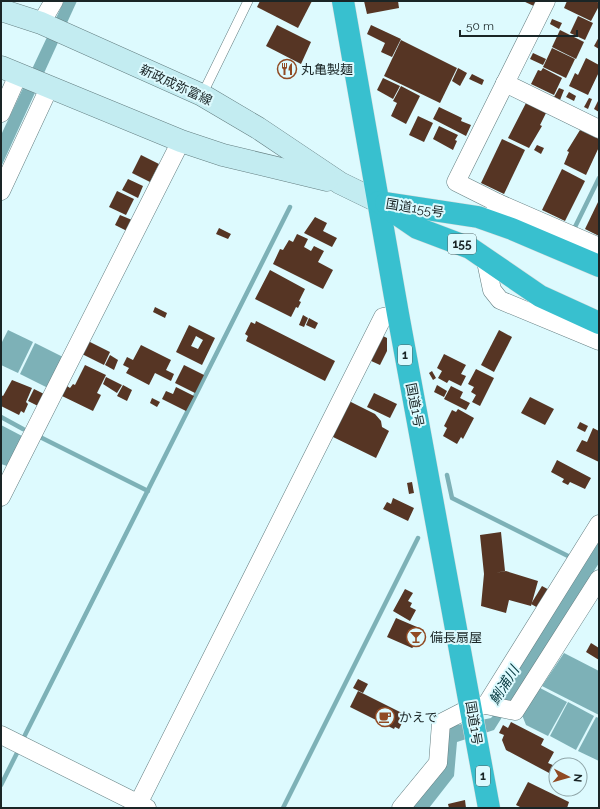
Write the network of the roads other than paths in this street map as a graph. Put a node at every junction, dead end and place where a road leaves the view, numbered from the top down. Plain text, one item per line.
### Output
1 (54, 1) edge
2 (248, 1) edge
3 (343, 1) edge
4 (546, 1) edge
5 (1, 10) edge
6 (51, 28) junction
7 (14, 73) edge
8 (505, 83) junction
9 (46, 86) junction
10 (202, 95) junction
11 (1, 113) edge
12 (599, 129) edge
13 (181, 141) junction
14 (340, 183) junction
15 (1, 191) edge
16 (379, 202) junction
17 (495, 212) junction
18 (599, 247) edge
19 (485, 257) junction
20 (599, 266) edge
21 (398, 314) junction
22 (599, 323) edge
23 (599, 342) edge
24 (1, 497) edge
25 (599, 524) edge
26 (599, 579) edge
27 (487, 708) junction
28 (1, 735) edge
29 (141, 807) edge
30 (401, 808) edge
31 (489, 808) edge

1 - 6 street
2 - 10 lane
3 - 16 highway, 国道1号 / 1
4 - 8 street
5 - 6 main road, 新政成弥富線
6 - 10 main road, 新政成弥富線
7 - 9 main road, 新政成弥富線
7 - 11 street
8 - 12 street
8 - 17 street
9 - 13 main road, 新政成弥富線
9 - 15 street
10 - 14 main road, 新政成弥富線
13 - 14 main road, 新政成弥富線
13 - 24 street
14 - 16 main road, 新政成弥富線
16 - 17 highway, 国道155号 / 155
16 - 19 highway, 国道155号 / 155
16 - 21 highway, 国道1号 / 1
17 - 18 street
17 - 20 highway, 国道155号 / 155
19 - 22 highway, 国道155号 / 155
19 - 23 street
21 - 27 highway, 国道1号 / 1
21 - 29 street
25 - 27 street
26 - 27 street
27 - 30 street
27 - 31 highway, 国道1号 / 1
28 - 29 street

